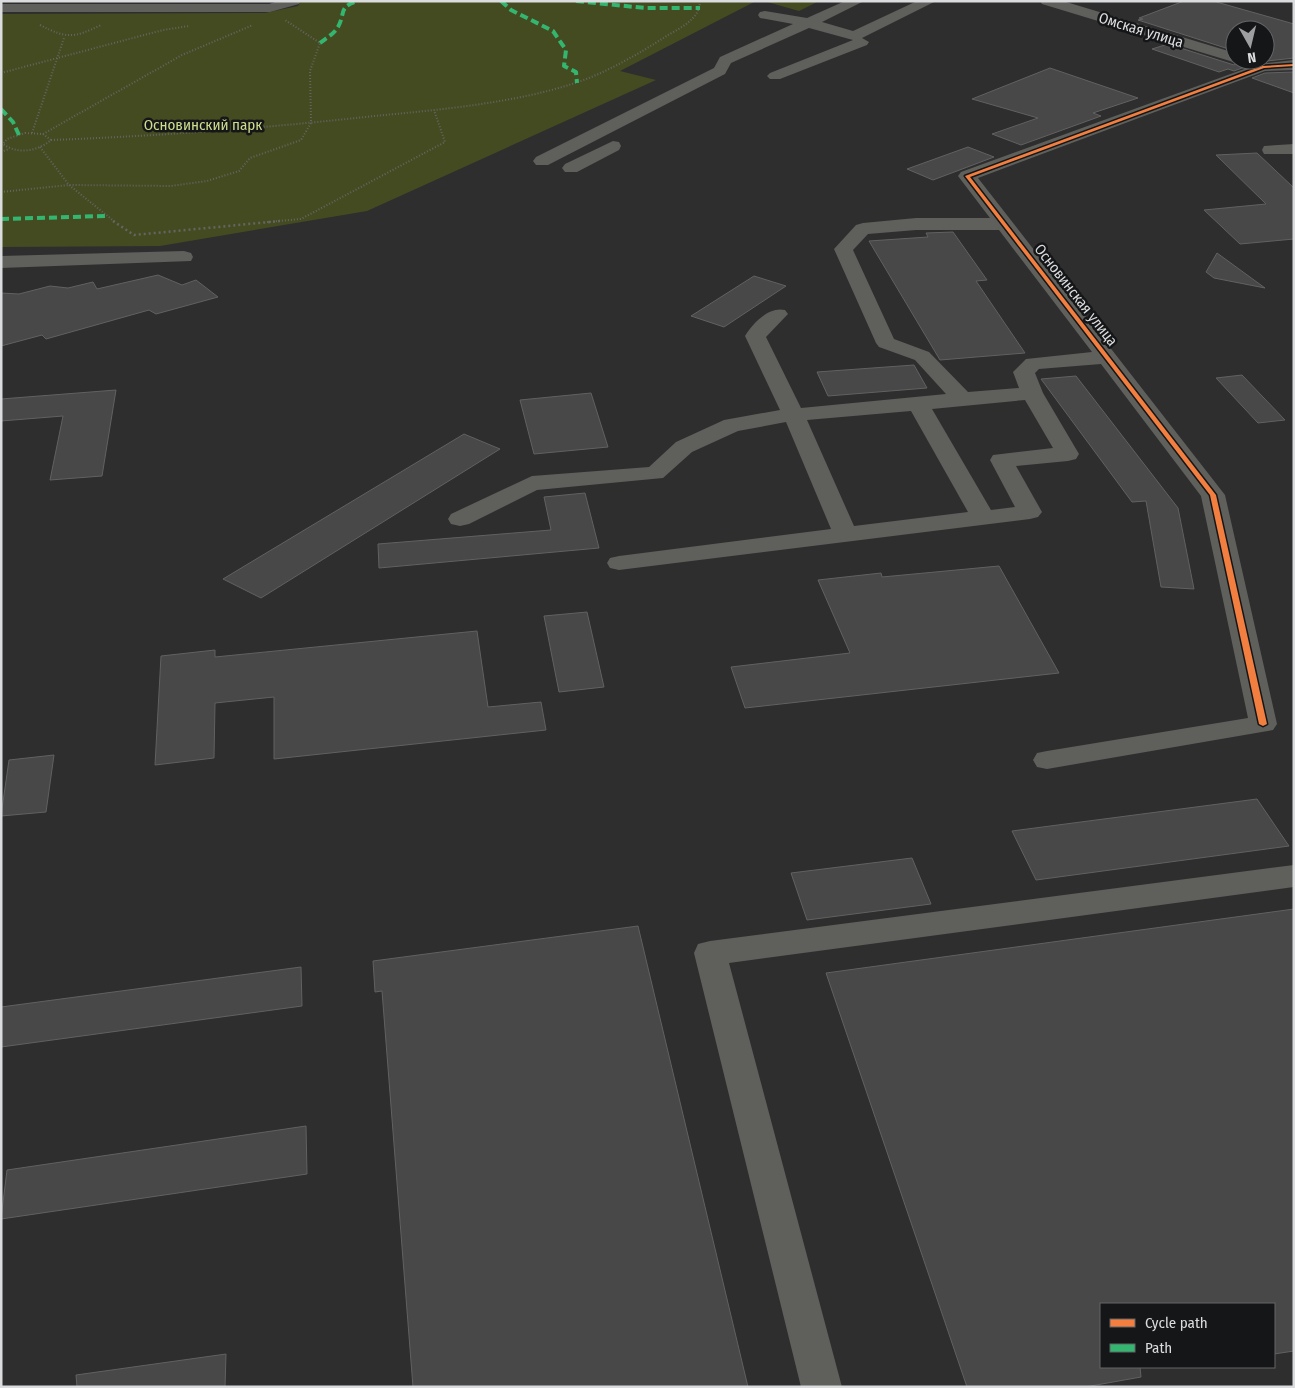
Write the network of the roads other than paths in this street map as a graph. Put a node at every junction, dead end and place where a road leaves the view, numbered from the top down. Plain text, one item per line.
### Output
1 (294, 1) edge
2 (929, 1) edge
3 (1047, 1) edge
4 (852, 2) edge
5 (1, 8) edge
6 (765, 15) dead end
7 (813, 22) junction
8 (832, 30) junction
9 (807, 40) dead end
10 (864, 42) junction
11 (1225, 55) edge
12 (1294, 65) edge
13 (1275, 66) edge
14 (1254, 70) edge
15 (1273, 70) edge
16 (775, 76) dead end
17 (1294, 76) edge
18 (682, 90) junction
19 (708, 96) dead end
20 (631, 136) dead end
21 (1294, 149) edge
22 (1270, 150) dead end
23 (542, 161) dead end
24 (571, 168) dead end
25 (1004, 224) junction
26 (184, 257) dead end
27 (1, 262) edge
28 (778, 314) dead end
29 (1107, 357) junction
30 (1032, 393) junction
31 (963, 400) junction
32 (918, 404) junction
33 (794, 415) junction
34 (460, 519) dead end
35 (984, 519) junction
36 (846, 535) junction
37 (619, 563) dead end
38 (1047, 760) dead end
39 (1294, 876) edge
40 (822, 1387) edge

1 - 5 street
2 - 10 street
3 - 11 street, Омская улица
4 - 7 street
6 - 7 street
7 - 8 street
7 - 18 street
8 - 9 street
8 - 10 street
10 - 16 street
12 - 13 street
14 - 25 street, Основинская улица
15 - 17 street
18 - 19 street
18 - 23 street
20 - 24 street
21 - 22 street
25 - 29 street, Основинская улица
25 - 31 street
26 - 27 street
28 - 33 street
29 - 30 street
29 - 38 street, Основинская улица
30 - 31 street
30 - 35 street
31 - 32 street
32 - 33 street
32 - 35 street
33 - 34 street
33 - 36 street
35 - 36 street
36 - 37 street
39 - 40 street

